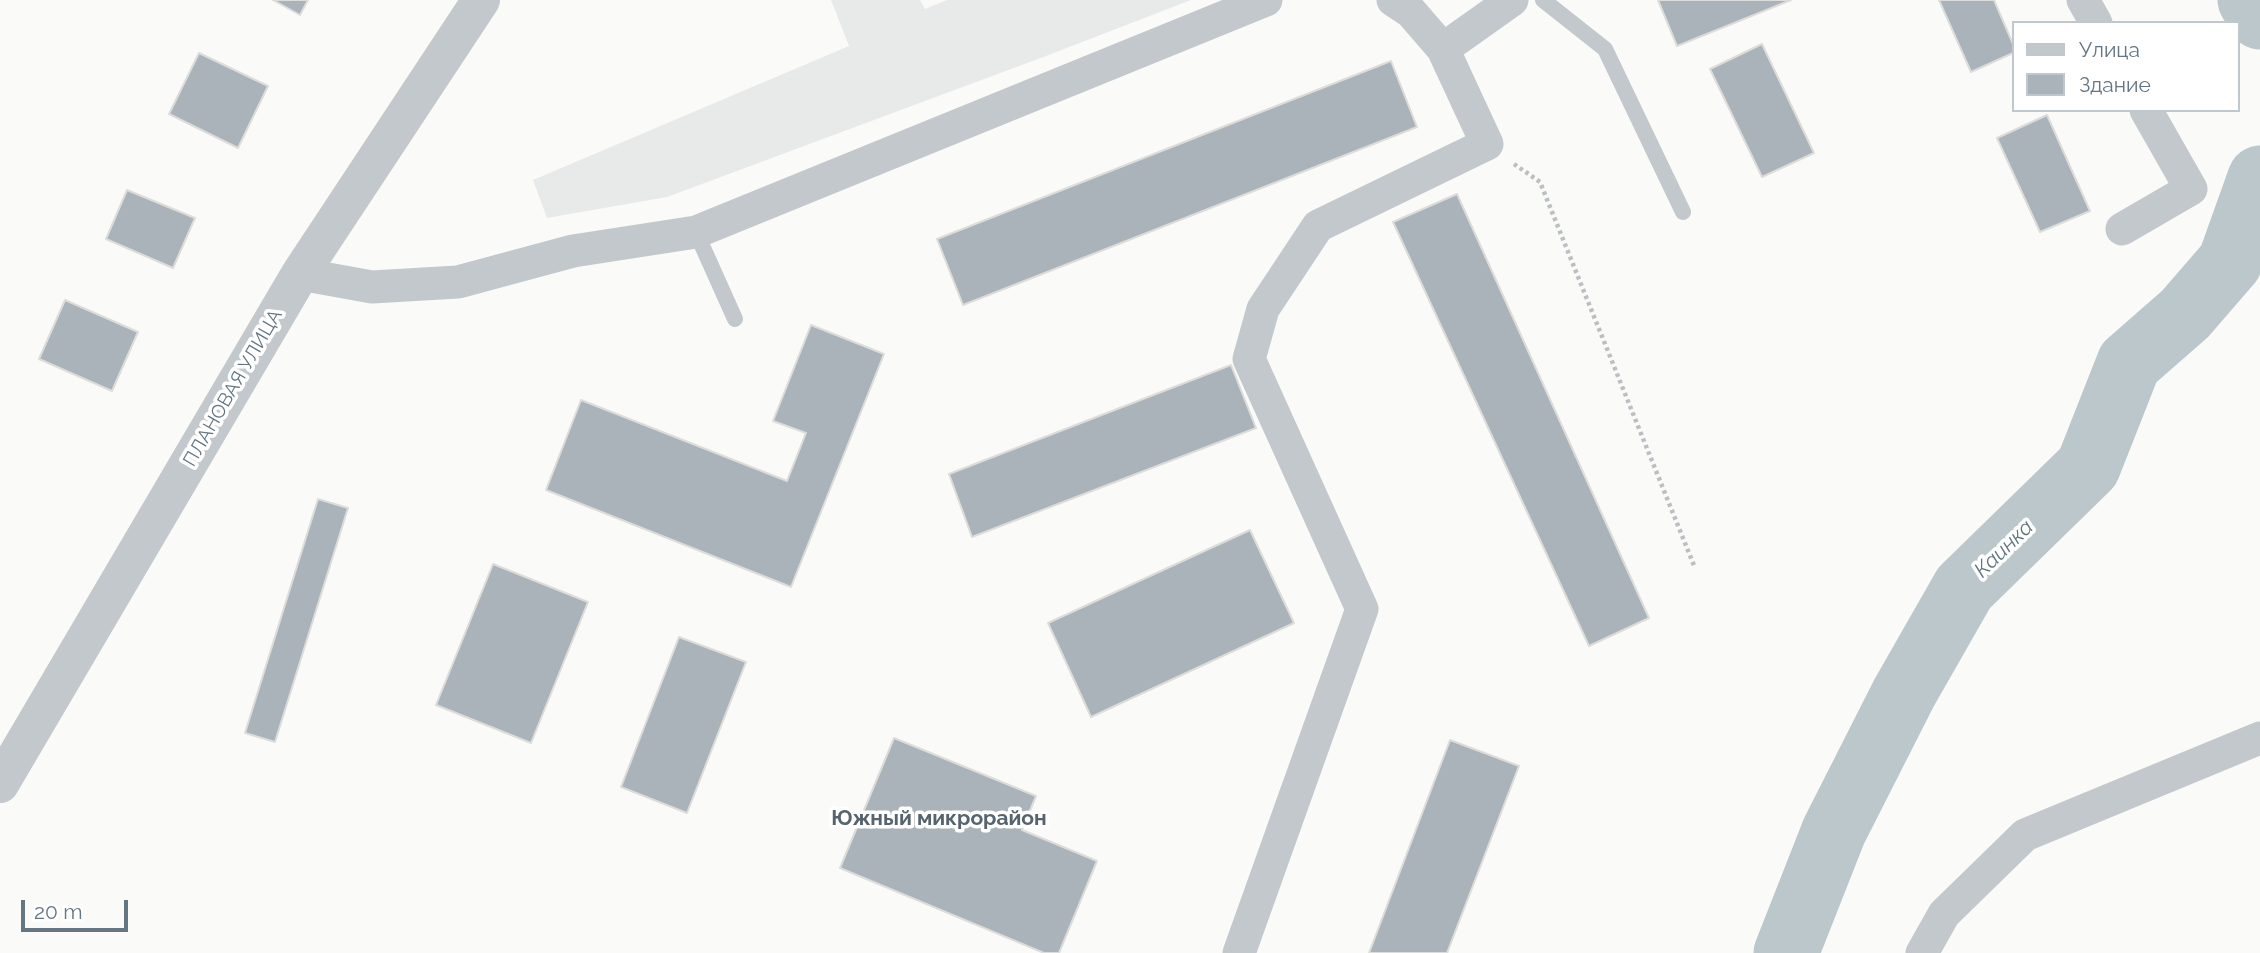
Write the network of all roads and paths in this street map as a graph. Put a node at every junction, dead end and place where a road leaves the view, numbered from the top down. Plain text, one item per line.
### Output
1 (481, 0) edge
2 (1266, 0) edge
3 (1393, 0) edge
4 (1512, 0) edge
5 (1543, 0) edge
6 (2082, 0) edge
7 (2095, 21) edge
8 (1443, 50) junction
9 (2147, 112) edge
10 (1487, 144) junction
11 (1683, 212) dead end
12 (2122, 229) dead end
13 (696, 232) junction
14 (300, 274) junction
15 (735, 319) dead end
16 (1695, 568) dead end
17 (2260, 738) edge
18 (0, 785) edge
19 (1239, 953) edge
20 (1922, 953) edge

1 - 14 street, ПЛАНОВАЯ УЛИЦА
2 - 13 street
3 - 8 street
4 - 8 street
5 - 11 lane
6 - 7 street
8 - 10 street
9 - 12 street
10 - 16 path
10 - 19 street
13 - 14 street
13 - 15 lane
14 - 18 street, ПЛАНОВАЯ УЛИЦА
17 - 20 street

